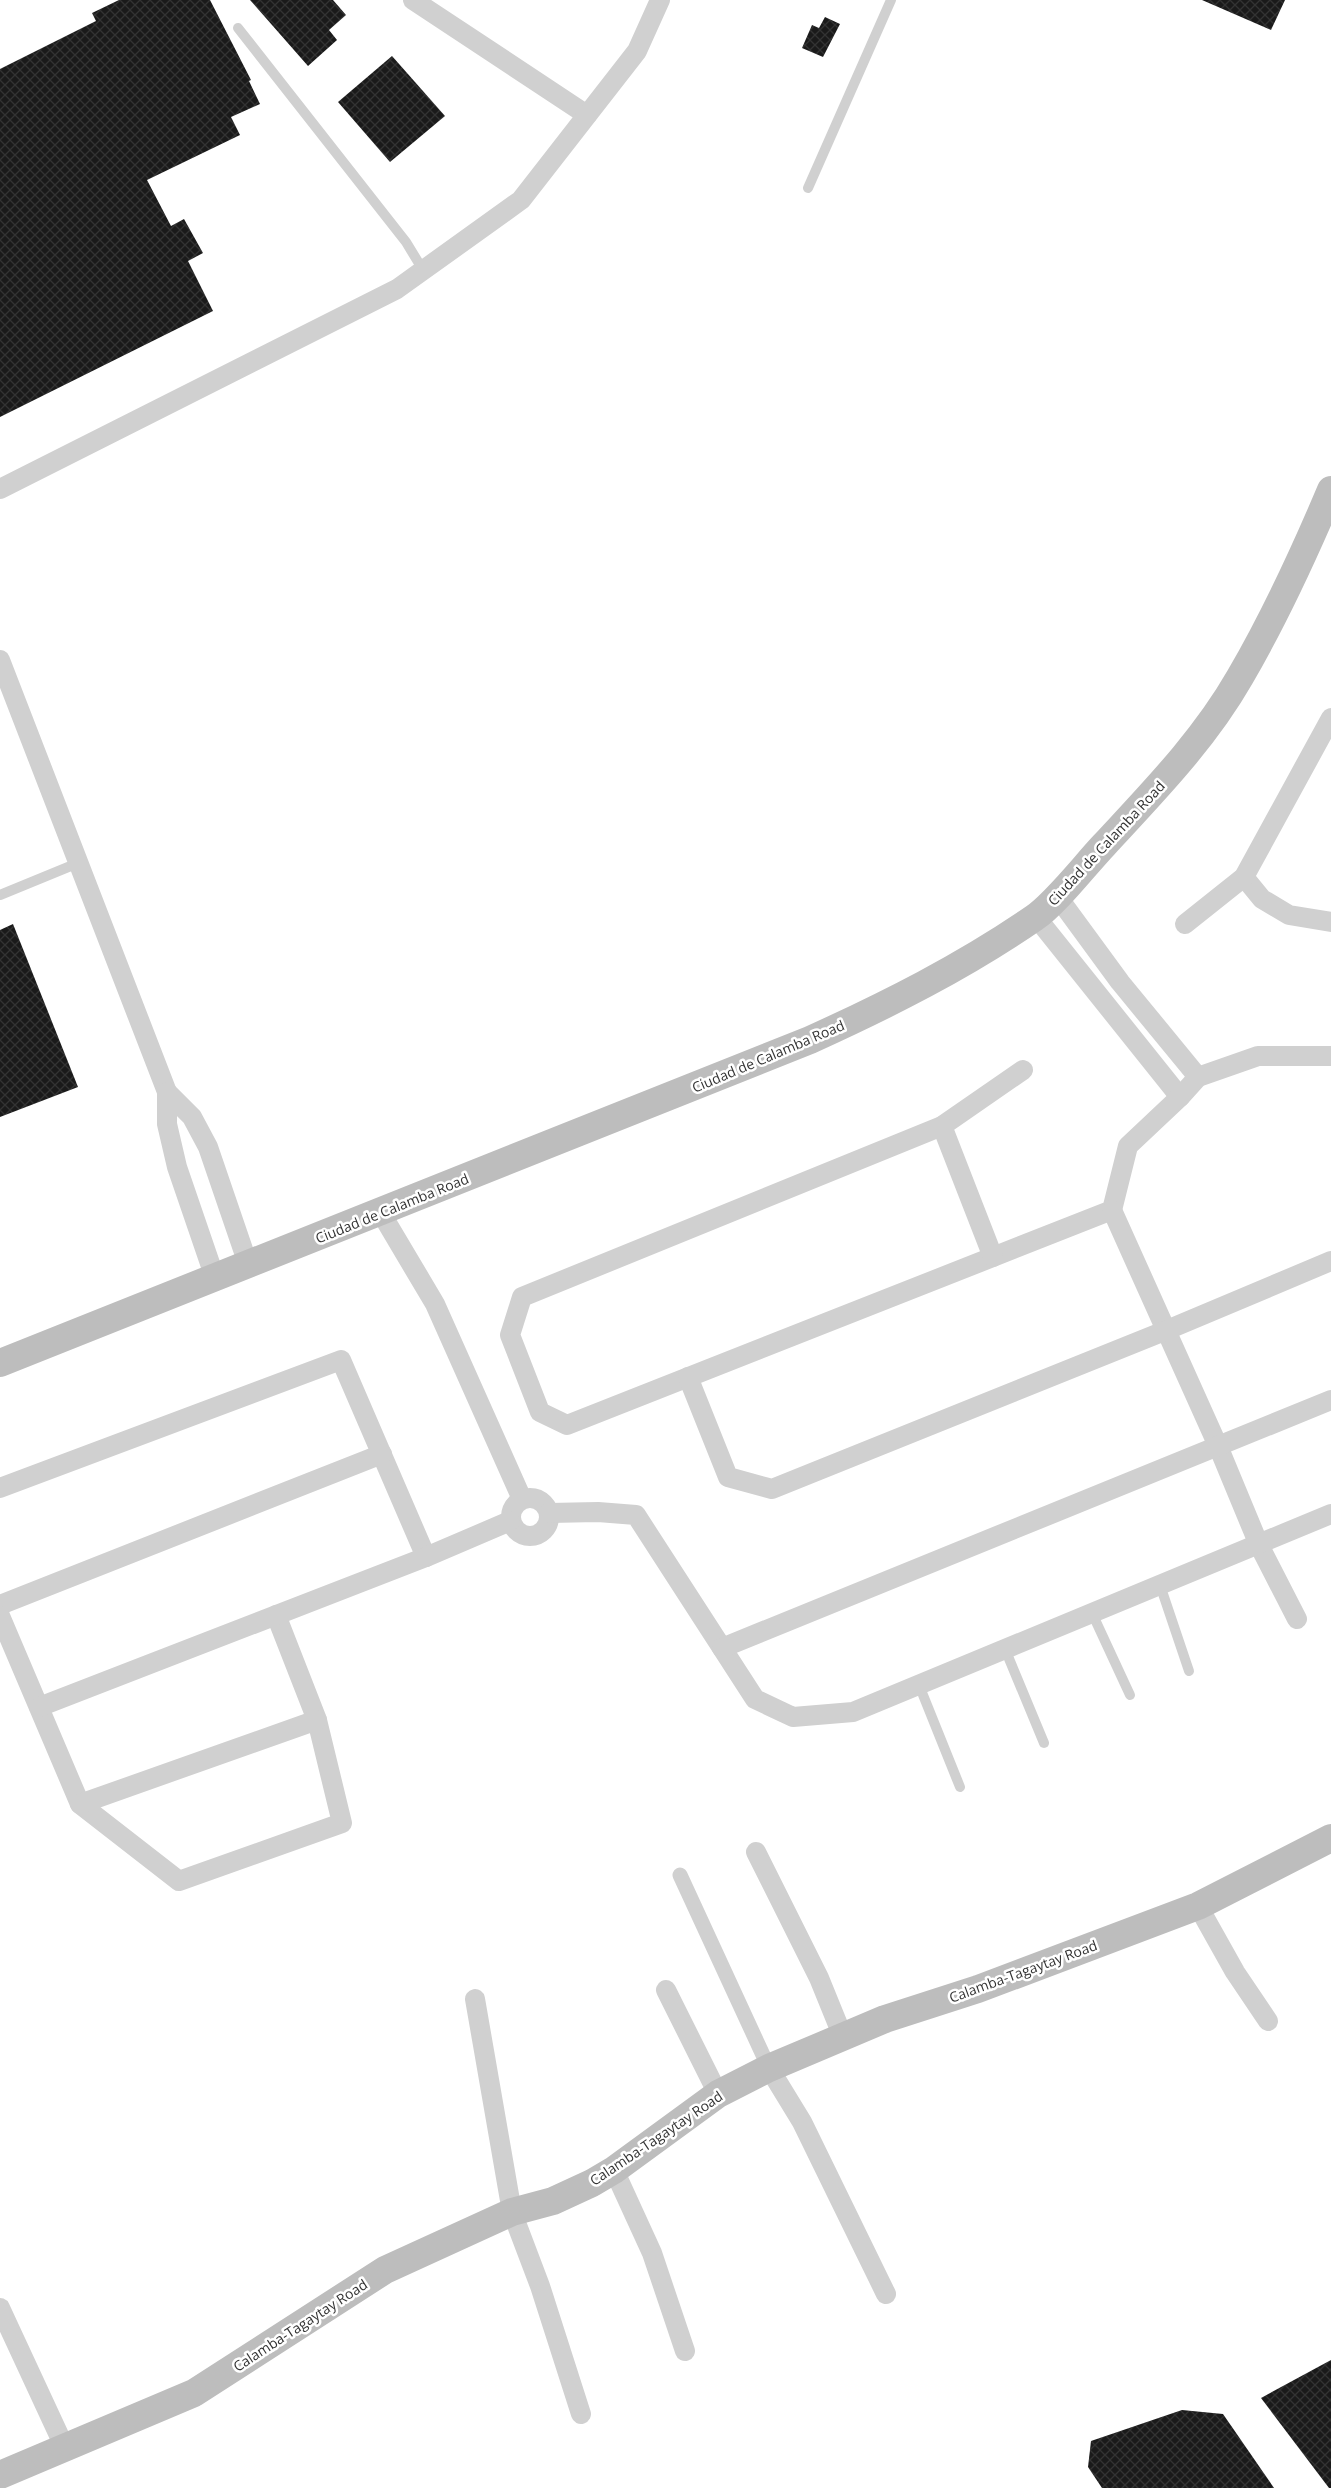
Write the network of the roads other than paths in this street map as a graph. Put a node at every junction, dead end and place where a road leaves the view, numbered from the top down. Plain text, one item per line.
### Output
1 (413, 0) edge
2 (660, 0) edge
3 (890, 0) edge
4 (238, 28) dead end
5 (587, 115) junction
6 (808, 188) dead end
7 (424, 270) junction
8 (0, 488) edge
9 (1331, 490) edge
10 (0, 660) edge
11 (1331, 718) edge
12 (78, 863) junction
13 (1244, 877) junction
14 (0, 895) edge
15 (1057, 896) junction
16 (1036, 917) junction
17 (1331, 922) edge
18 (1185, 924) dead end
19 (1331, 1056) edge
20 (1023, 1070) dead end
21 (1198, 1077) junction
22 (167, 1092) junction
23 (1180, 1097) junction
24 (942, 1126) junction
25 (1112, 1210) junction
26 (381, 1213) junction
27 (993, 1257) junction
28 (1331, 1261) edge
29 (248, 1264) junction
30 (215, 1278) junction
31 (1167, 1330) junction
32 (0, 1363) edge
33 (688, 1377) junction
34 (1331, 1400) edge
35 (1218, 1446) junction
36 (382, 1454) junction
37 (0, 1488) edge
38 (522, 1499) junction
39 (549, 1513) junction
40 (1331, 1514) edge
41 (510, 1521) junction
42 (1259, 1545) junction
43 (426, 1557) junction
44 (1160, 1585) junction
45 (0, 1605) edge
46 (1092, 1613) junction
47 (276, 1615) junction
48 (0, 1616) edge
49 (1297, 1619) dead end
50 (722, 1648) junction
51 (1005, 1649) junction
52 (1190, 1671) dead end
53 (919, 1685) junction
54 (1130, 1694) dead end
55 (39, 1707) junction
56 (317, 1720) junction
57 (1044, 1743) dead end
58 (960, 1787) dead end
59 (80, 1804) junction
60 (1331, 1838) edge
61 (756, 1852) dead end
62 (680, 1875) dead end
63 (1198, 1906) junction
64 (666, 1990) dead end
65 (475, 1999) dead end
66 (1268, 2021) dead end
67 (843, 2037) junction
68 (769, 2068) junction
69 (718, 2094) junction
70 (614, 2170) junction
71 (512, 2212) junction
72 (886, 2294) dead end
73 (0, 2308) edge
74 (685, 2351) dead end
75 (581, 2414) dead end
76 (64, 2446) junction
77 (0, 2475) edge

1 - 5 street
2 - 5 street
3 - 6 lane
4 - 7 lane
5 - 7 street
7 - 8 street
9 - 15 main road, Ciudad de Calamba Road
10 - 12 street
11 - 13 street
12 - 14 lane
12 - 22 street
13 - 17 street
13 - 18 street
15 - 16 main road, Ciudad de Calamba Road
15 - 21 street
16 - 23 street
16 - 26 main road, Ciudad de Calamba Road
19 - 21 street
20 - 24 street
21 - 23 street
22 - 29 street
22 - 30 street
23 - 25 street
24 - 27 street
24 - 33 street
25 - 27 street
25 - 31 street
26 - 29 main road, Ciudad de Calamba Road
26 - 38 street
27 - 33 street
28 - 31 street
29 - 30 main road, Ciudad de Calamba Road
30 - 32 main road, Ciudad de Calamba Road
31 - 33 street
31 - 35 street
34 - 35 street
35 - 42 street
35 - 50 street
36 - 37 street
36 - 43 street
36 - 45 street
38 - 39 street
38 - 41 street
39 - 41 street
39 - 50 street
40 - 42 street
41 - 43 street
42 - 44 street
42 - 49 street
43 - 47 street
44 - 46 street
44 - 52 lane
46 - 51 street
46 - 54 lane
47 - 55 street
47 - 56 street
48 - 55 street
50 - 53 street
51 - 53 street
51 - 57 lane
53 - 58 lane
55 - 59 street
56 - 59 street
56 - 59 street
60 - 63 main road, Calamba-Tagaytay Road
61 - 67 street
62 - 68 street
63 - 66 street
63 - 67 main road, Calamba-Tagaytay Road
64 - 69 street
65 - 71 street
67 - 68 main road, Calamba-Tagaytay Road
68 - 69 main road, Calamba-Tagaytay Road
68 - 72 street
69 - 70 main road, Calamba-Tagaytay Road
70 - 71 main road, Calamba-Tagaytay Road
70 - 74 street
71 - 75 street
71 - 76 main road, Calamba-Tagaytay Road
73 - 76 street
76 - 77 main road, Calamba-Tagaytay Road

